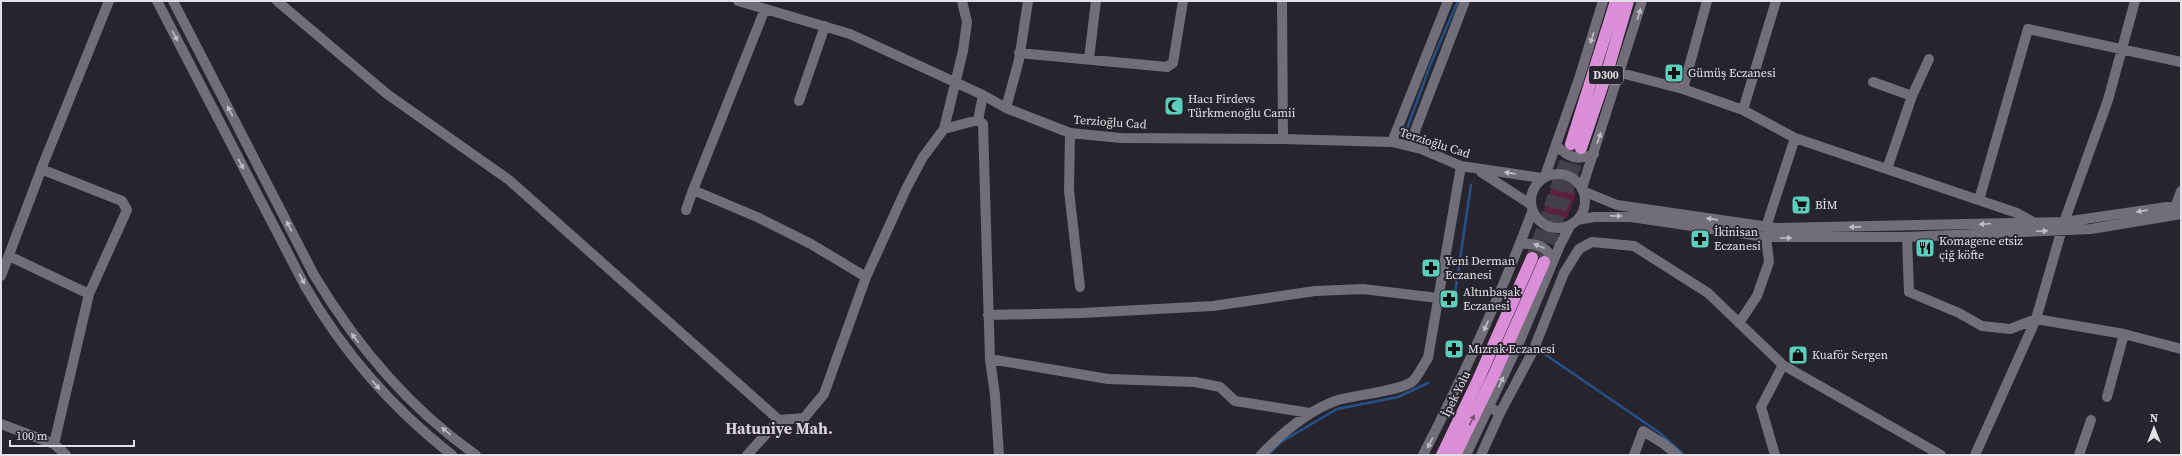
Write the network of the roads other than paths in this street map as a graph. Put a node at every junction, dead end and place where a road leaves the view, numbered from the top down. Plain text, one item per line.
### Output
1 (109, 1) edge
2 (157, 1) edge
3 (173, 1) edge
4 (277, 1) edge
5 (738, 1) edge
6 (962, 1) edge
7 (1028, 1) edge
8 (1096, 1) edge
9 (1183, 1) edge
10 (1282, 1) edge
11 (1448, 1) edge
12 (1465, 1) edge
13 (1603, 1) edge
14 (1616, 1) edge
15 (1628, 1) edge
16 (1642, 1) edge
17 (1708, 1) edge
18 (1776, 1) edge
19 (2135, 1) edge
20 (765, 10) junction
21 (825, 26) junction
22 (2122, 50) junction
23 (1019, 53) junction
24 (1089, 59) junction
25 (1929, 59) dead end
26 (2181, 62) edge
27 (1621, 72) junction
28 (1873, 82) dead end
29 (956, 83) junction
30 (1683, 89) junction
31 (983, 96) junction
32 (1912, 96) junction
33 (799, 101) dead end
34 (1006, 108) junction
35 (1743, 110) junction
36 (978, 120) junction
37 (944, 129) junction
38 (1070, 133) junction
39 (1795, 138) junction
40 (1283, 139) junction
41 (1392, 142) junction
42 (1557, 146) junction
43 (1420, 149) junction
44 (1594, 154) junction
45 (1461, 166) junction
46 (41, 169) junction
47 (1887, 169) junction
48 (1478, 170) junction
49 (1543, 177) junction
50 (693, 190) junction
51 (1583, 190) junction
52 (2181, 191) edge
53 (1979, 200) junction
54 (1531, 208) junction
55 (2180, 208) edge
56 (686, 210) dead end
57 (2035, 222) junction
58 (1574, 223) junction
59 (2063, 226) junction
60 (1766, 232) junction
61 (1907, 237) junction
62 (1520, 244) junction
63 (8, 256) junction
64 (1532, 258) tunnel mouth
65 (1549, 261) junction
66 (1, 276) edge
67 (866, 277) junction
68 (1080, 287) dead end
69 (89, 294) junction
70 (1438, 298) junction
71 (988, 315) junction
72 (2036, 319) junction
73 (1739, 323) junction
74 (2124, 334) junction
75 (2181, 349) edge
76 (990, 359) junction
77 (1783, 365) junction
78 (2107, 397) dead end
79 (1489, 407) junction
80 (1310, 413) junction
81 (1500, 413) junction
82 (779, 420) junction
83 (2091, 420) dead end
84 (1, 424) edge
85 (54, 444) junction
86 (753, 453) edge
87 (66, 455) edge
88 (452, 455) edge
89 (476, 455) edge
90 (999, 455) edge
91 (1261, 455) edge
92 (1423, 455) edge
93 (1442, 455) edge
94 (1455, 455) edge
95 (1466, 455) edge
96 (1481, 455) edge
97 (1634, 455) edge
98 (1676, 455) edge
99 (1775, 455) edge
100 (1941, 455) edge
101 (1975, 455) edge
102 (2080, 455) edge

1 - 46 street
2 -> 88 street
89 -> 3 street
4 - 82 street
5 - 20 street, Terzioğlu Cad
6 - 29 street
7 - 23 street
8 - 24 street
9 - 24 street
10 - 40 street
11 - 41 street
12 - 43 street
13 -> 42 street
14 - 15 highway, D300
27 -> 16 street
17 - 30 street
18 - 35 street
19 - 22 street
20 - 21 street, Terzioğlu Cad
20 - 50 street
21 - 29 street, Terzioğlu Cad
21 - 33 street
22 - 26 street
22 - 53 street
22 - 59 street
23 - 24 street
23 - 34 street
25 - 32 street
27 - 30 street
44 -> 27 street
28 - 32 street
29 - 31 street, Terzioğlu Cad
29 - 37 street
30 - 35 street
31 - 34 street, Terzioğlu Cad
31 - 36 street
32 - 47 street
34 - 38 street, Terzioğlu Cad
35 - 39 street
36 - 37 street
36 - 71 street
37 - 67 street
38 - 40 street, Terzioğlu Cad
38 - 68 street
39 - 47 street
39 - 60 street
40 - 41 street, Terzioğlu Cad
41 - 43 street, Terzioğlu Cad
42 - 44 street
42 - 49 street
43 - 45 street, Terzioğlu Cad
44 - 51 street
45 - 48 street, Terzioğlu Cad
45 - 70 street
46 - 63 street
46 - 69 street
47 - 53 street
49 -> 48 street, Terzioğlu Cad
48 - 54 street, Terzioğlu Cad
49 - 51 street
49 - 54 street
50 - 56 street
50 - 67 street
51 - 58 street
60 -> 51 street
52 - 55 street
53 - 57 street
54 - 58 street
54 - 62 street
55 - 59 street
57 - 59 street
57 -> 60 street
58 -> 60 street
58 - 65 street
61 -> 59 street
59 - 72 street
60 -> 61 street
60 - 73 street
61 - 72 street
65 -> 62 street
62 -> 92 street
63 - 66 street
63 - 69 street
64 - 93 highway, İpek Yolu
79 -> 65 street
94 -> 65 highway
67 - 82 street
69 - 85 street
70 - 71 street
70 - 80 street
71 - 76 street
72 - 74 street
72 - 101 street
73 - 77 street
73 - 81 street
74 - 75 street
74 - 78 street
76 - 80 street
76 - 90 street
77 - 99 street
77 - 100 street
79 - 81 street
79 - 95 street
80 - 91 street
81 - 96 street
82 - 86 street
83 - 102 street
84 - 85 street
85 - 87 street
97 - 98 street

